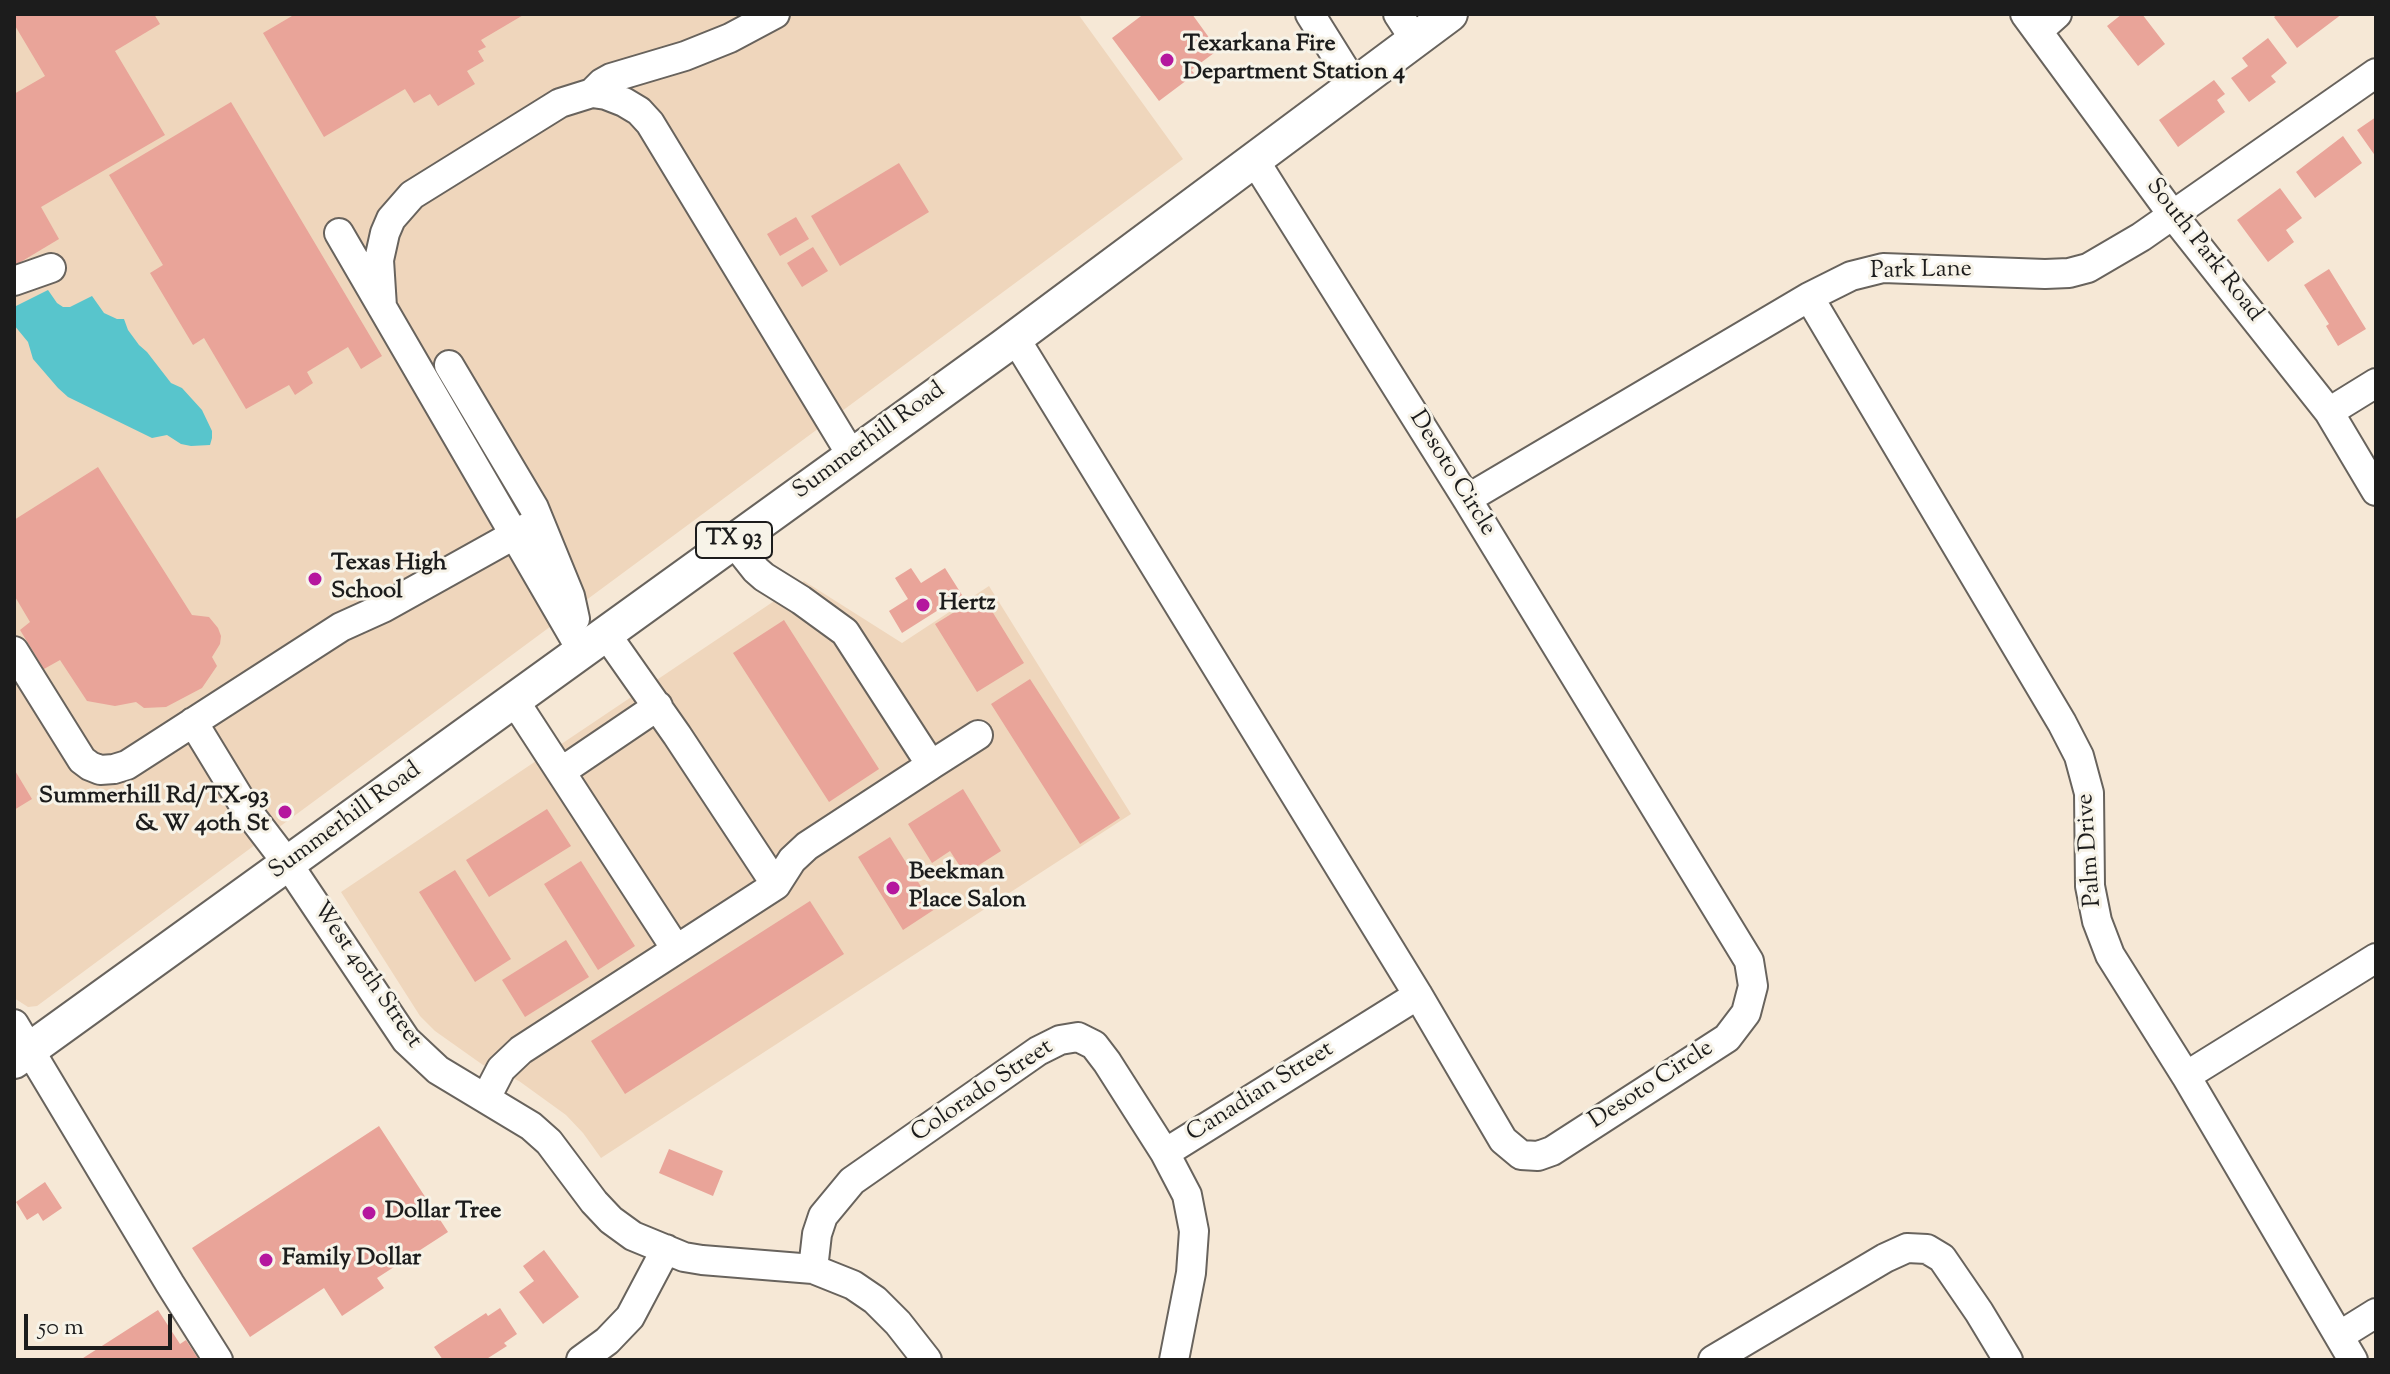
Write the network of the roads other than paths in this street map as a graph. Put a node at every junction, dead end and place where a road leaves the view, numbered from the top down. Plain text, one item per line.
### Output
1 (775, 14) edge
2 (1310, 14) edge
3 (1450, 14) edge
4 (2040, 20) edge
5 (1406, 27) edge
6 (2376, 73) edge
7 (1355, 86) junction
8 (592, 93) junction
9 (1255, 161) junction
10 (2172, 214) junction
11 (339, 233) dead end
12 (51, 268) dead end
13 (14, 281) edge
14 (1809, 297) junction
15 (382, 307) junction
16 (1015, 338) junction
17 (449, 365) dead end
18 (2376, 383) edge
19 (2329, 412) junction
20 (852, 456) junction
21 (2376, 491) edge
22 (1467, 499) junction
23 (539, 521) junction
24 (515, 536) junction
25 (733, 541) junction
26 (594, 642) junction
27 (14, 651) edge
28 (514, 700) junction
29 (658, 706) junction
30 (193, 722) junction
31 (978, 735) dead end
32 (931, 765) junction
33 (562, 771) junction
34 (288, 864) junction
35 (776, 885) junction
36 (676, 949) junction
37 (2376, 958) edge
38 (1418, 995) junction
39 (19, 1045) edge
40 (2186, 1076) junction
41 (486, 1098) junction
42 (1165, 1153) junction
43 (666, 1249) junction
44 (813, 1269) junction
45 (2376, 1313) edge
46 (2346, 1348) edge
47 (218, 1360) edge
48 (581, 1360) edge
49 (927, 1360) edge
50 (1174, 1360) edge
51 (1713, 1360) edge
52 (2008, 1360) edge

1 - 8 street
2 - 7 street
3 - 5 main road, Summerhill Road / TX 93
4 - 10 street, South Park Road
5 - 7 main road, Summerhill Road / TX 93
6 - 10 street, Park Lane
7 - 9 main road, Summerhill Road / TX 93
8 - 15 street
8 - 20 street
9 - 16 main road, Summerhill Road / TX 93
9 - 22 street, Desoto Circle
10 - 14 street, Park Lane
10 - 19 street, South Park Road
11 - 15 street
12 - 13 street
14 - 22 street, Park Lane
14 - 40 street, Palm Drive
15 - 24 street
16 - 20 main road, Summerhill Road / TX 93
16 - 38 street, Desoto Circle
17 - 23 street
18 - 19 street
19 - 21 street, South Park Road
20 - 25 main road, Summerhill Road / TX 93
22 - 38 street, Desoto Circle
23 - 24 street
23 - 26 street
24 - 26 street
24 - 30 street
25 - 26 main road, Summerhill Road / TX 93
25 - 32 street
26 - 28 main road, Summerhill Road / TX 93
26 - 29 street
27 - 30 street
28 - 33 street
28 - 34 main road, Summerhill Road / TX 93
29 - 33 street
29 - 35 street
30 - 34 street, West 40th Street
31 - 32 street
32 - 35 street
33 - 36 street
34 - 39 main road, Summerhill Road / TX 93
34 - 41 street, West 40th Street
35 - 36 street
36 - 41 street
37 - 40 street
38 - 42 street, Canadian Street
39 - 47 street
40 - 46 street, Palm Drive
41 - 43 street, West 40th Street
42 - 44 street, Colorado Street
42 - 50 street, Canadian Street
43 - 44 street, West 40th Street
43 - 48 street
44 - 49 street, West 40th Street
45 - 46 street
51 - 52 street

